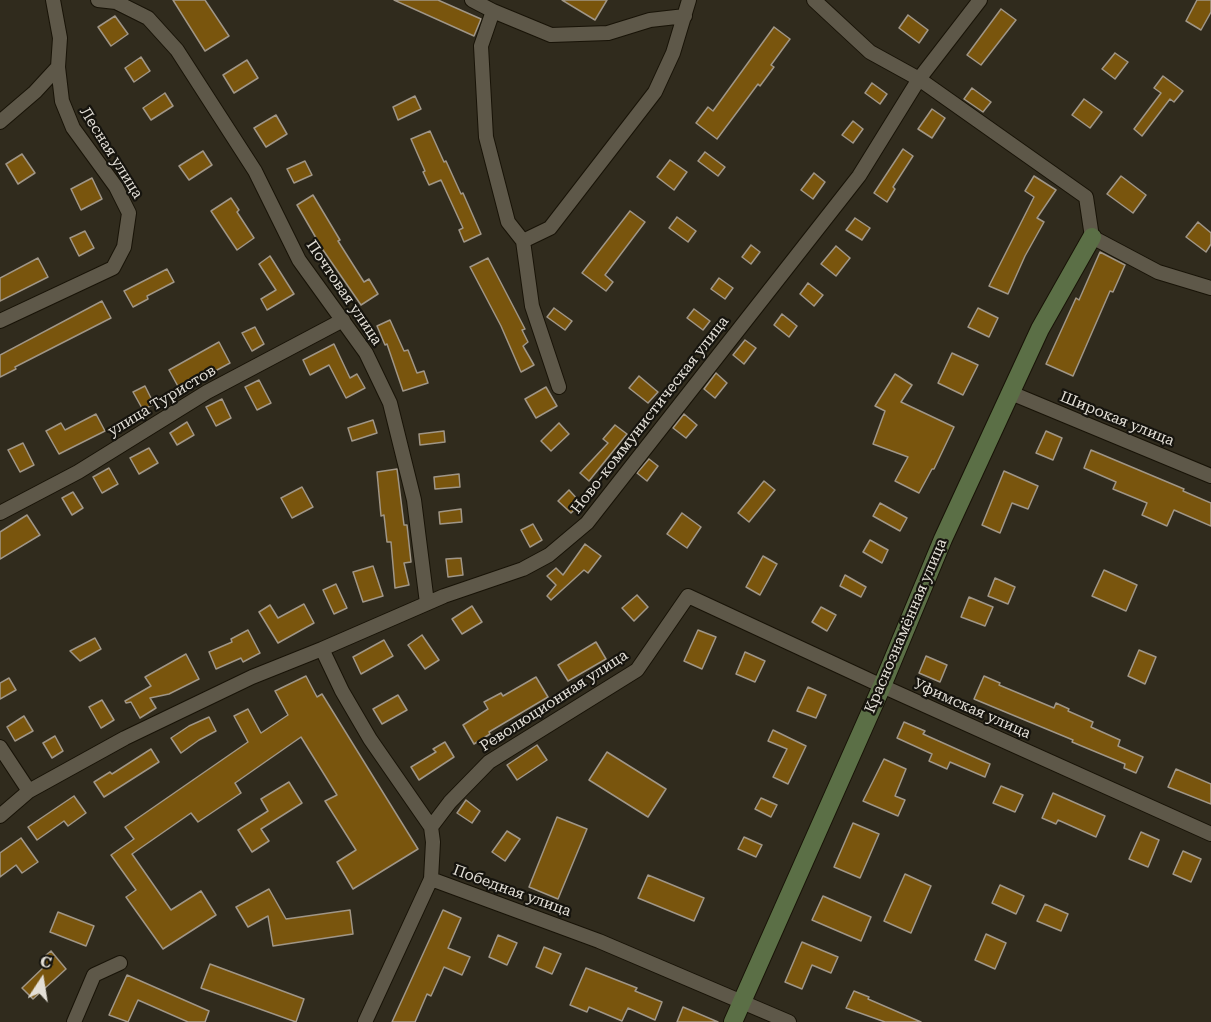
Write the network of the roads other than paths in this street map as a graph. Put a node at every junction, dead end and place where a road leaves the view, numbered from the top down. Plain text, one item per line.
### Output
1 (53, 0) edge
2 (98, 0) edge
3 (472, 0) edge
4 (689, 0) edge
5 (814, 0) edge
6 (980, 0) edge
7 (493, 11) junction
8 (685, 15) junction
9 (58, 67) junction
10 (919, 79) junction
11 (0, 122) edge
12 (1092, 237) junction
13 (524, 241) junction
14 (1210, 287) edge
15 (343, 320) junction
16 (0, 321) edge
17 (559, 387) dead end
18 (1011, 393) junction
19 (1211, 476) edge
20 (0, 513) edge
21 (688, 596) joint
22 (427, 603) junction
23 (322, 649) junction
24 (882, 686) junction
25 (0, 747) edge
26 (29, 791) junction
27 (0, 816) edge
28 (431, 827) junction
29 (1211, 834) edge
30 (431, 879) junction
31 (120, 963) dead end
32 (742, 1001) junction
33 (74, 1022) edge
34 (365, 1022) edge
35 (733, 1022) edge
36 (789, 1022) edge

1 - 9 street, Лесная улица
2 - 15 street, Почтовая улица
3 - 7 street
4 - 8 street
5 - 10 street
6 - 10 street, Ново-коммунистическая улица
7 - 8 street
7 - 13 street
8 - 13 street
9 - 11 street
9 - 16 street, Лесная улица
10 - 12 street
10 - 22 street, Ново-коммунистическая улица
12 - 14 street
12 - 18 street, Краснознамённая улица
13 - 17 street
15 - 20 street, улица Туристов
15 - 22 street, Почтовая улица
18 - 19 street, Широкая улица
18 - 24 street, Краснознамённая улица
21 - 24 street, Уфимская улица
21 - 28 street, Революционная улица
22 - 23 street, Ново-коммунистическая улица
23 - 26 street, Ново-коммунистическая улица
23 - 28 street
24 - 29 street, Уфимская улица
24 - 32 street, Краснознамённая улица
25 - 26 street
26 - 27 street, Ново-коммунистическая улица
28 - 30 street, Победная улица
30 - 32 street, Победная улица
30 - 34 street
31 - 33 street
32 - 35 street, Краснознамённая улица
32 - 36 street, Победная улица

